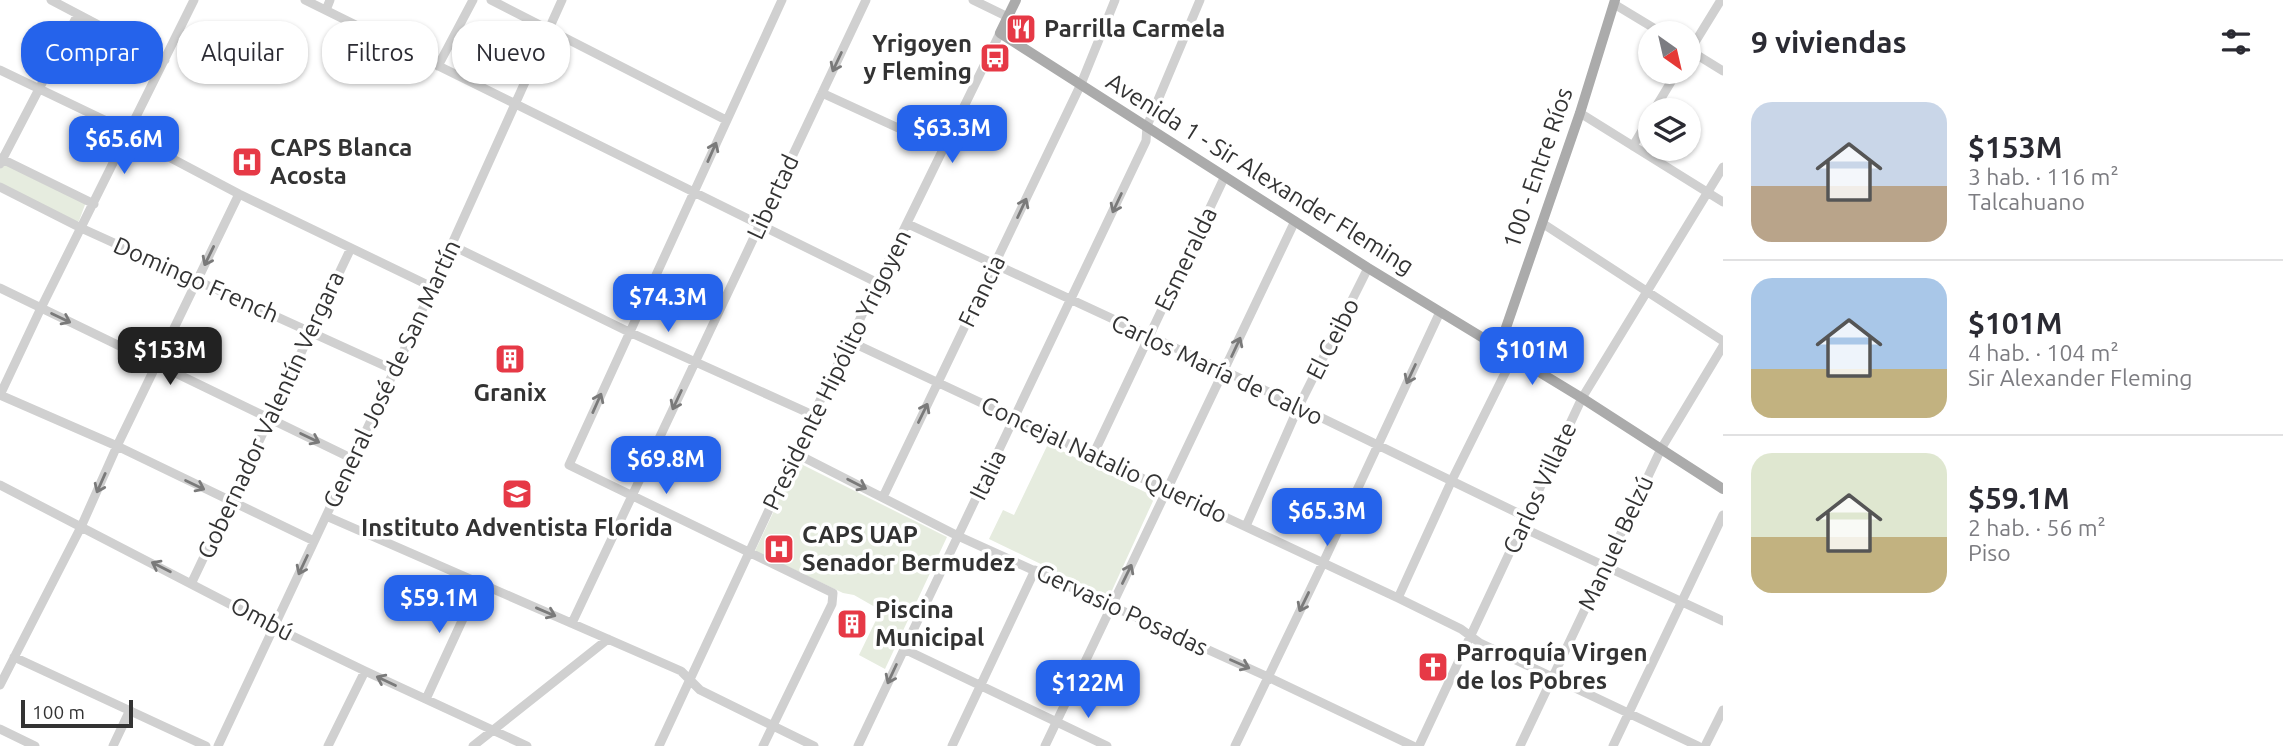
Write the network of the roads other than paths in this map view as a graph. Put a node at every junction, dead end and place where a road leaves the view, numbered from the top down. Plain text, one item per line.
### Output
1 (51, 0) edge
2 (194, 0) edge
3 (305, 0) edge
4 (330, 0) edge
5 (473, 0) edge
6 (491, 0) edge
7 (562, 0) edge
8 (782, 0) edge
9 (866, 0) edge
10 (973, 0) edge
11 (1016, 0) edge
12 (1115, 0) edge
13 (1200, 0) edge
14 (1721, 0) edge
15 (1615, 2) edge
16 (326, 10) junction
17 (77, 16) junction
18 (1008, 17) junction
19 (348, 21) edge
20 (533, 21) edge
21 (553, 21) edge
22 (1644, 21) edge
23 (1701, 32) edge
24 (1000, 33) junction
25 (570, 40) edge
26 (1701, 58) edge
27 (165, 60) junction
28 (438, 66) joint
29 (0, 71) edge
30 (1723, 71) edge
31 (524, 84) edge
32 (1080, 84) junction
33 (40, 88) junction
34 (822, 93) junction
35 (515, 105) junction
36 (1580, 113) junction
37 (726, 120) junction
38 (1147, 127) junction
39 (129, 134) junction
40 (1638, 137) edge
41 (1633, 146) junction
42 (944, 149) junction
43 (1, 160) edge
44 (1723, 167) edge
45 (1225, 176) junction
46 (0, 187) edge
47 (695, 192) junction
48 (1707, 192) junction
49 (239, 194) junction
50 (1723, 202) edge
51 (94, 204) junction
52 (1295, 221) junction
53 (1542, 223) junction
54 (908, 224) junction
55 (760, 226) junction
56 (81, 228) junction
57 (451, 245) junction
58 (351, 248) junction
59 (994, 265) junction
60 (1368, 268) junction
61 (197, 281) junction
62 (878, 282) junction
63 (432, 287) junction
64 (0, 288) edge
65 (1647, 291) junction
66 (1071, 301) junction
67 (41, 308) junction
68 (1440, 312) junction
69 (310, 332) junction
70 (629, 332) junction
71 (1149, 337) junction
72 (849, 341) junction
73 (1723, 343) edge
74 (1499, 348) junction
75 (1513, 357) junction
76 (695, 362) junction
77 (156, 364) junction
78 (394, 370) junction
79 (1224, 371) junction
80 (938, 383) junction
81 (0, 395) edge
82 (1582, 398) junction
83 (1298, 408) junction
84 (813, 415) junction
85 (269, 418) junction
86 (1014, 419) junction
87 (117, 446) junction
88 (1377, 447) junction
89 (1661, 449) junction
90 (795, 453) junction
91 (1093, 455) junction
92 (353, 458) junction
93 (1451, 482) junction
94 (0, 485) edge
95 (1723, 489) edge
96 (1167, 490) junction
97 (632, 497) junction
98 (883, 497) junction
99 (229, 502) junction
100 (1723, 515) edge
101 (326, 516) junction
102 (1524, 522) junction
103 (1246, 526) junction
104 (80, 527) junction
105 (958, 536) junction
106 (314, 541) junction
107 (750, 553) junction
108 (1323, 562) junction
109 (1605, 565) junction
110 (1035, 570) junction
111 (192, 583) junction
112 (479, 584) junction
113 (1398, 598) junction
114 (1682, 602) junction
115 (1112, 606) junction
116 (1723, 621) edge
117 (572, 623) junction
118 (274, 626) junction
119 (1471, 635) junction
120 (608, 639) junction
121 (904, 649) junction
122 (14, 657) junction
123 (365, 671) junction
124 (1268, 677) junction
125 (1552, 677) junction
126 (690, 679) junction
127 (0, 685) edge
128 (981, 685) junction
129 (426, 699) junction
130 (130, 710) junction
131 (1723, 710) edge
132 (1628, 714) junction
133 (1057, 722) junction
134 (773, 726) junction
135 (0, 729) edge
136 (492, 730) junction
137 (35, 746) edge
138 (113, 746) edge
139 (205, 746) edge
140 (218, 746) edge
141 (328, 746) edge
142 (473, 746) edge
143 (527, 746) edge
144 (659, 746) edge
145 (763, 746) edge
146 (814, 746) edge
147 (858, 746) edge
148 (952, 746) edge
149 (1045, 746) edge
150 (1107, 746) edge
151 (1235, 746) edge
152 (1413, 746) edge
153 (1419, 746) edge
154 (1520, 746) edge
155 (1613, 746) edge
156 (1698, 746) edge
157 (1705, 746) edge

1 - 17 street
2 - 27 street
3 - 16 street
4 - 16 street
5 - 28 street
6 - 20 street
7 - 21 street, General José de San Martín
8 - 37 street
9 -> 34 street, Libertad
10 - 18 street
11 - 18 main road
12 - 32 street, Francia
13 - 38 street, Italia
14 - 23 street
15 - 22 street
15 - 36 main road, 100 - Entre Ríos
16 - 19 street
17 - 27 street
17 - 33 street
18 - 24 main road
24 - 32 main road, Avenida 1 - Sir Alexander Fleming
24 - 42 street, Presidente Hipólito Yrigoyen
25 - 37 street
26 - 30 street
27 - 39 street
28 - 35 street
29 - 33 street
31 - 35 street, General José de San Martín
32 - 38 main road, Avenida 1 - Sir Alexander Fleming
59 -> 32 street, Francia
33 - 39 street
33 - 43 street
34 - 42 street
34 - 55 street, Libertad
35 - 47 street
35 - 57 street, General José de San Martín
36 - 41 street
36 - 53 main road, 100 - Entre Ríos
47 -> 37 street
38 - 45 main road, Avenida 1 - Sir Alexander Fleming
38 -> 66 street, Italia
39 - 49 street
39 - 51 street
40 - 41 street
41 - 48 street
42 - 54 street, Presidente Hipólito Yrigoyen
43 - 51 street
44 - 48 street, Carlos Villate
45 - 52 main road, Avenida 1 - Sir Alexander Fleming
45 - 71 street, Esmeralda
46 - 56 street, Domingo French
47 - 55 street
47 - 70 street
48 - 50 street
48 - 65 street, Carlos Villate
49 - 58 street
49 -> 61 street
51 - 56 street
52 - 60 main road, Avenida 1 - Sir Alexander Fleming
79 -> 52 street
53 - 65 street
53 - 74 main road, 100 - Entre Ríos
54 - 59 street, Carlos María de Calvo
54 - 62 street, Presidente Hipólito Yrigoyen
55 - 62 street
55 - 76 street, Libertad
56 - 61 street, Domingo French
56 - 67 street
57 - 63 street, General José de San Martín
57 - 70 street
58 - 63 street
58 - 69 street, Gobernador Valentín Vergara
59 - 66 street, Carlos María de Calvo
59 - 80 street, Francia
60 - 68 main road, Avenida 1 - Sir Alexander Fleming
60 - 83 street, El Ceibo
61 - 69 street, Domingo French
61 - 77 street
62 - 72 street, Presidente Hipólito Yrigoyen
63 - 78 street, General José de San Martín
64 - 67 street
65 - 73 street
65 - 82 street, Carlos Villate
66 - 71 street, Carlos María de Calvo
66 - 86 street, Italia
67 -> 77 street
67 - 81 street
68 - 74 main road, Avenida 1 - Sir Alexander Fleming
68 -> 88 street
69 - 78 street, Domingo French
69 - 85 street, Gobernador Valentín Vergara
70 - 76 street
97 -> 70 street
71 - 79 street, Carlos María de Calvo
71 - 91 street, Esmeralda
72 - 80 street, Concejal Natalio Querido
72 - 84 street, Presidente Hipólito Yrigoyen
73 - 89 street, Manuel Belzú
74 - 75 main road, Avenida 1 - Sir Alexander Fleming
75 - 82 main road, Avenida 1 - Sir Alexander Fleming
75 - 93 street
76 - 84 street
76 -> 97 street, Libertad
77 - 85 street
77 - 87 street
78 - 92 street, General José de San Martín
79 - 83 street, Carlos María de Calvo
79 - 96 street
80 - 86 street, Concejal Natalio Querido
98 -> 80 street, Francia
81 - 87 street
82 - 89 main road, Avenida 1 - Sir Alexander Fleming
82 - 102 street, Carlos Villate
83 - 88 street, Carlos María de Calvo
83 - 103 street, El Ceibo
84 - 90 street, Presidente Hipólito Yrigoyen
85 -> 92 street
85 - 99 street, Gobernador Valentín Vergara
86 - 91 street, Concejal Natalio Querido
86 - 105 street, Italia
87 -> 99 street
87 -> 104 street
88 - 93 street, Carlos María de Calvo
88 - 108 street
89 - 95 main road, Avenida 1 - Sir Alexander Fleming
89 - 109 street, Manuel Belzú
90 -> 98 street, Gervasio Posadas
90 - 107 street, Presidente Hipólito Yrigoyen
91 - 96 street, Concejal Natalio Querido
92 - 101 street, General José de San Martín
93 - 102 street, Carlos María de Calvo
93 - 113 street
94 - 104 street, Ombú
96 - 103 street, Concejal Natalio Querido
115 -> 96 street
97 - 107 street
97 - 117 street, Libertad
98 - 105 street, Gervasio Posadas
99 - 106 street
99 - 111 street, Gobernador Valentín Vergara
100 - 114 street
101 - 106 street, General José de San Martín
101 - 112 street
102 - 109 street, Carlos María de Calvo
102 - 119 street, Carlos Villate
103 - 108 street, Concejal Natalio Querido
111 -> 104 street, Ombú
104 - 122 street
105 - 110 street, Gervasio Posadas
105 - 121 street, Italia
106 -> 118 street, General José de San Martín
107 - 126 street, Presidente Hipólito Yrigoyen
107 - 134 street
108 - 113 street, Concejal Natalio Querido
108 -> 124 street
109 - 114 street, Carlos María de Calvo
109 - 125 street, Manuel Belzú
110 - 115 street, Gervasio Posadas
110 - 128 street
111 - 118 street, Ombú
112 -> 117 street
112 - 129 street
113 - 119 street, Concejal Natalio Querido
114 - 116 street, Carlos María de Calvo
114 - 132 street
115 -> 124 street, Gervasio Posadas
115 - 133 street
117 - 120 street
118 - 123 street, Ombú
118 - 140 street, General José de San Martín
119 - 125 street, Concejal Natalio Querido
119 - 153 street, Carlos Villate
120 - 126 street
120 - 136 street
121 - 128 street
121 -> 147 street, Italia
122 - 127 street
122 - 130 street
129 -> 123 street, Ombú
123 - 141 street
124 - 151 street
124 - 152 street, Gervasio Posadas
125 - 132 street, Concejal Natalio Querido
125 - 154 street, Manuel Belzú
126 - 134 street
126 - 144 street, Presidente Hipólito Yrigoyen
128 - 133 street
128 - 148 street
129 - 136 street, Ombú
130 - 138 street
130 - 139 street
131 - 157 street
132 - 155 street
132 - 156 street, Concejal Natalio Querido
133 - 149 street
133 - 150 street
134 - 145 street
134 - 146 street
135 - 137 street
136 - 142 street
136 - 143 street, Ombú

